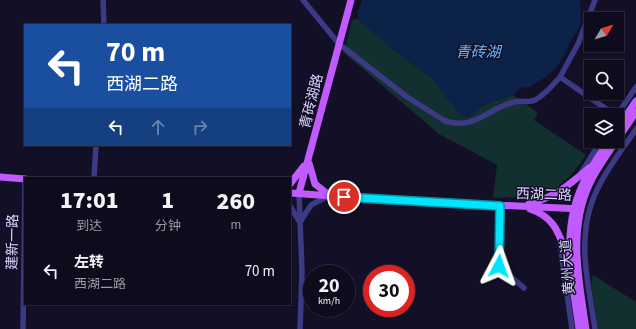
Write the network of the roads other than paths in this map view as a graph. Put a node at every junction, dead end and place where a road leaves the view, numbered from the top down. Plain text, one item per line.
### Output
1 (103, 0) edge
2 (303, 0) edge
3 (351, 0) edge
4 (595, 0) edge
5 (104, 24) edge
6 (339, 44) junction
7 (560, 77) junction
8 (636, 87) edge
9 (636, 102) edge
10 (606, 108) edge
11 (621, 108) edge
12 (636, 112) edge
13 (624, 119) edge
14 (636, 129) edge
15 (624, 130) edge
16 (96, 146) edge
17 (596, 148) edge
18 (604, 148) edge
19 (612, 148) edge
20 (309, 160) junction
21 (593, 165) junction
22 (0, 177) edge
23 (94, 177) edge
24 (578, 178) junction
25 (24, 179) edge
26 (291, 183) edge
27 (291, 193) edge
28 (299, 193) junction
29 (329, 196) junction
30 (500, 206) junction
31 (522, 207) junction
32 (291, 208) edge
33 (577, 209) junction
34 (300, 222) junction
35 (560, 237) junction
36 (24, 254) edge
37 (571, 264) junction
38 (524, 288) dead end
39 (23, 329) edge
40 (300, 329) edge
41 (572, 329) edge
42 (579, 329) edge
43 (586, 329) edge
44 (595, 329) edge

1 - 5 street
2 - 6 street
3 - 6 main road, 青砖湖路
4 - 7 street
6 - 7 street
6 - 20 main road, 青砖湖路
7 - 10 street
8 - 11 street
9 - 13 main road
12 - 15 main road, 黄州大道
14 - 44 street
16 - 23 street
17 - 24 street
18 - 21 main road, 黄州大道
19 - 33 main road, 黄州大道
20 - 26 main road
20 - 28 main road, 青砖湖路
20 - 29 main road
21 - 24 main road
21 - 33 main road, 黄州大道
22 - 25 main road
24 - 31 main road
27 - 28 main road, 西湖二路
28 - 29 main road, 西湖二路
28 - 34 street, 青砖湖路
29 - 30 main road, 西湖二路
29 - 34 street
30 - 31 main road, 西湖二路
30 - 38 street
31 - 33 main road, 西湖二路
31 - 35 main road
32 - 34 street
33 - 37 main road, 黄州大道
33 - 43 main road, 黄州大道
34 - 40 street, 青砖湖路
35 - 37 main road
35 - 41 street
36 - 39 street, 建新一路
37 - 42 main road, 黄州大道

